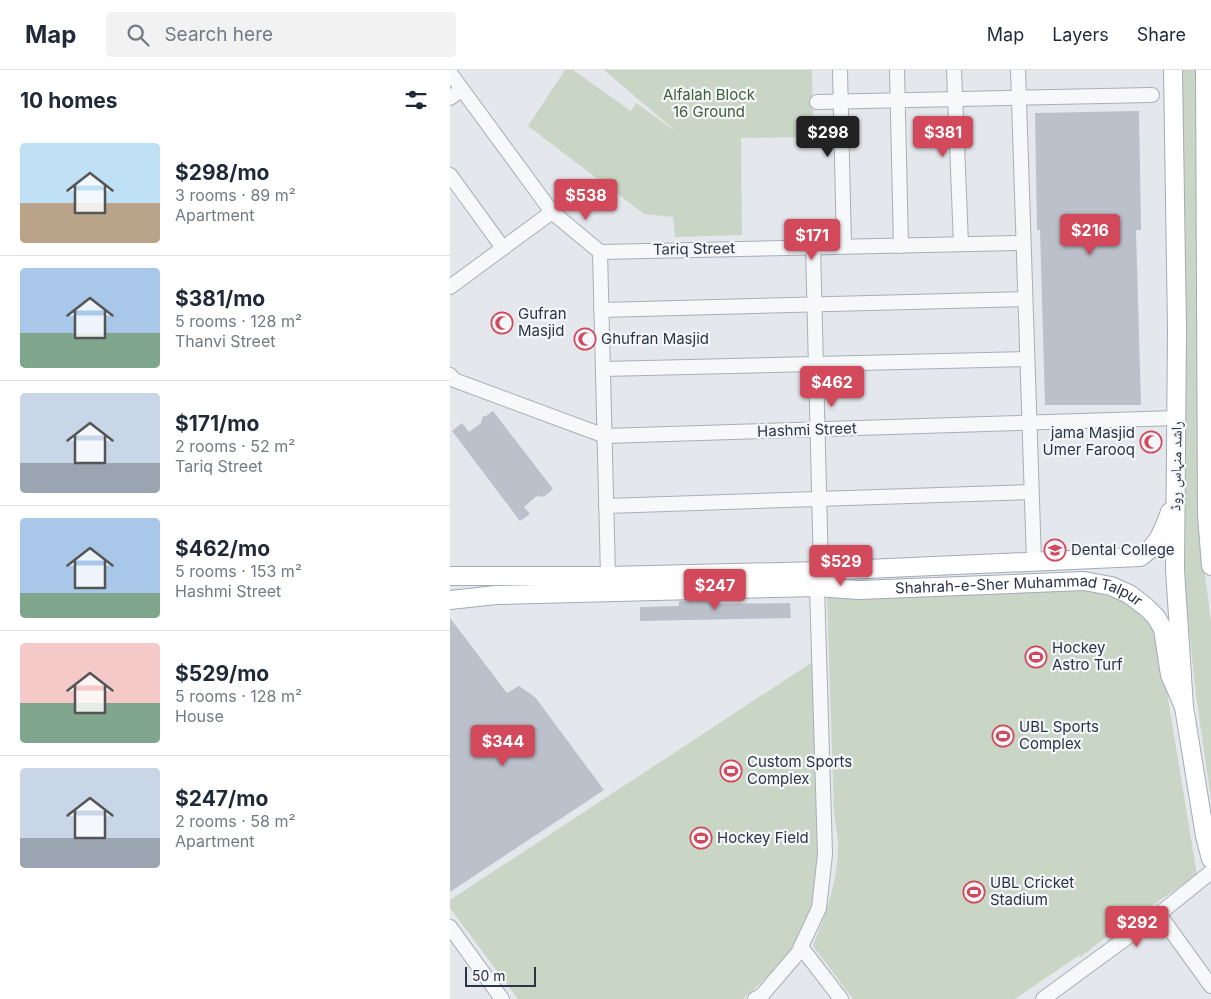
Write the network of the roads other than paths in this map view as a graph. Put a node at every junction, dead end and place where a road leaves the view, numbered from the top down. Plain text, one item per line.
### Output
1 (840, 70) edge
2 (897, 70) edge
3 (954, 70) edge
4 (1018, 70) edge
5 (1173, 70) edge
6 (1178, 70) edge
7 (1203, 70) edge
8 (450, 73) edge
9 (462, 89) junction
10 (1152, 95) dead end
11 (450, 98) edge
12 (1019, 98) junction
13 (955, 100) junction
14 (898, 101) junction
15 (817, 102) dead end
16 (842, 102) junction
17 (1175, 156) junction
18 (450, 175) edge
19 (552, 212) junction
20 (1023, 243) junction
21 (961, 244) junction
22 (813, 246) junction
23 (844, 246) junction
24 (901, 246) junction
25 (503, 248) junction
26 (1209, 249) edge
27 (600, 252) junction
28 (452, 281) edge
29 (1025, 300) junction
30 (815, 305) junction
31 (601, 310) junction
32 (1027, 359) junction
33 (816, 364) junction
34 (603, 369) junction
35 (450, 375) edge
36 (1209, 410) edge
37 (1177, 418) junction
38 (1029, 423) junction
39 (818, 430) junction
40 (604, 436) junction
41 (1031, 492) junction
42 (1175, 497) junction
43 (819, 500) junction
44 (606, 506) junction
45 (1034, 562) junction
46 (1211, 566) edge
47 (450, 576) edge
48 (608, 576) junction
49 (819, 579) junction
50 (450, 600) edge
51 (1184, 707) junction
52 (1201, 814) junction
53 (1211, 831) edge
54 (1211, 859) edge
55 (1211, 872) edge
56 (1159, 914) junction
57 (450, 927) edge
58 (800, 947) junction
59 (1211, 986) edge
60 (761, 998) edge
61 (502, 999) edge
62 (842, 999) edge
63 (1043, 999) edge

1 - 16 street
2 - 14 street
3 - 13 street
4 - 12 street
5 - 17 main road, راشد منہاس روڈ
6 - 17 main road
7 - 26 main road, راشد منہاس روڈ
8 - 9 street
9 - 11 street
9 - 19 street
10 - 12 street
12 - 13 street
12 - 20 street
13 - 14 street
13 - 21 street
14 - 16 street
14 - 24 street
15 - 16 street
16 - 23 street
17 - 37 main road, راشد منہاس روڈ
18 - 25 street
19 - 25 street
19 - 27 street
20 - 21 street, Tariq Street
20 - 29 street
21 - 24 street, Tariq Street
22 - 23 street, Tariq Street
22 - 27 street, Tariq Street
22 - 30 street
23 - 24 street, Tariq Street
25 - 28 street
26 - 36 main road, راشد منہاس روڈ
27 - 31 street
29 - 30 street
29 - 32 street
30 - 31 street
30 - 33 street
31 - 34 street
32 - 33 street
32 - 38 street
33 - 34 street
33 - 39 street
34 - 40 street
35 - 40 street, Hashmi Street
36 - 46 main road, راشد منہاس روڈ
37 - 38 street, Hashmi Street
37 - 42 main road, راشد منہاس روڈ
38 - 39 street, Hashmi Street
38 - 41 street
39 - 40 street, Hashmi Street
39 - 43 street
40 - 44 street
41 - 43 street
41 - 45 street
42 - 45 main road, Shahrah-e-Sher Muhammad Talpur
42 - 51 main road, راشد منہاس روڈ
43 - 44 street
43 - 49 street
44 - 48 street
45 - 49 main road, Shahrah-e-Sher Muhammad Talpur
47 - 48 main road, Shahrah-e-Sher Muhammad Talpur
48 - 49 main road, Shahrah-e-Sher Muhammad Talpur
49 - 50 main road, Shahrah-e-Sher Muhammad Talpur
49 - 51 main road, Shahrah-e-Sher Muhammad Talpur
49 - 58 street
51 - 52 main road, راشد منہاس روڈ
52 - 53 main road
52 - 54 main road, راشد منہاس روڈ
55 - 56 street
56 - 59 street
56 - 63 street
57 - 61 street
58 - 60 street
58 - 62 street

